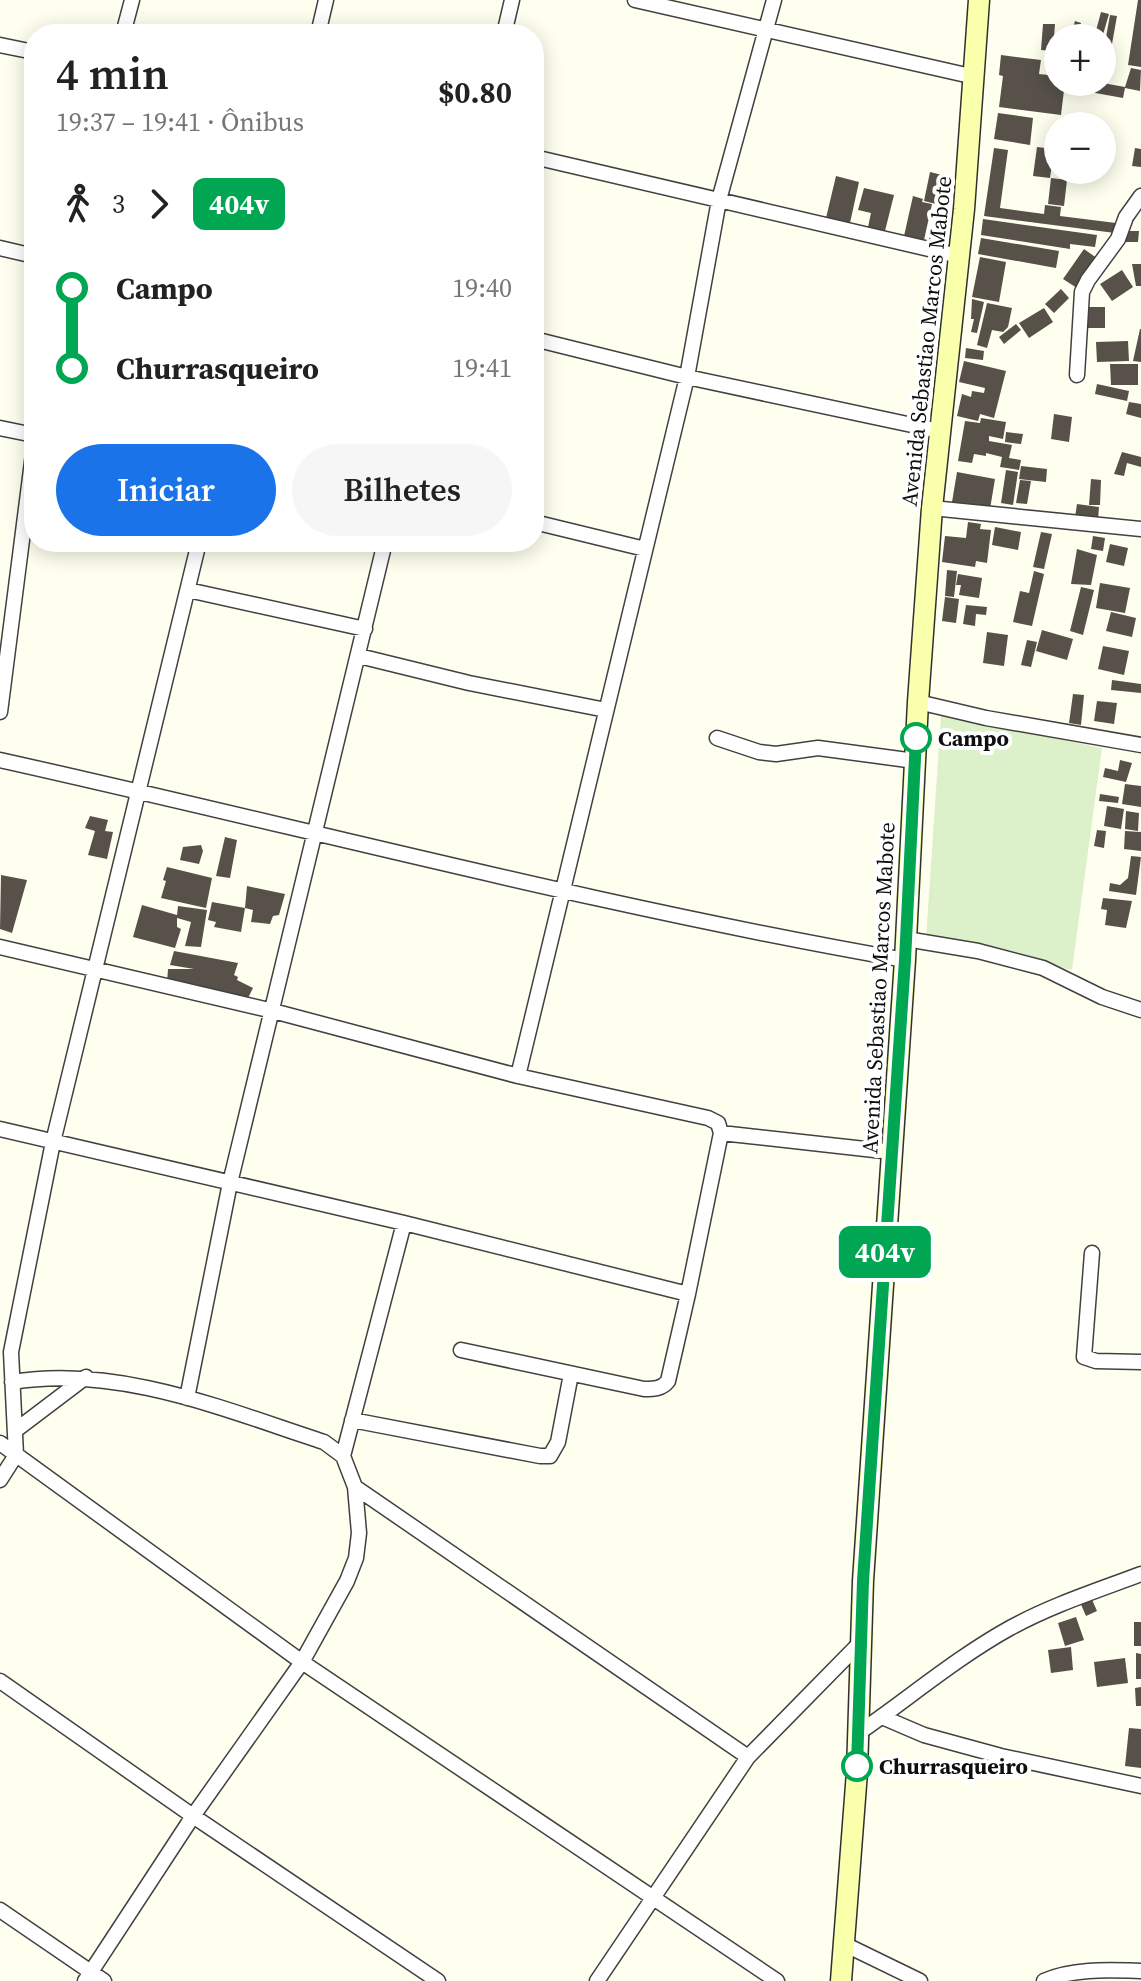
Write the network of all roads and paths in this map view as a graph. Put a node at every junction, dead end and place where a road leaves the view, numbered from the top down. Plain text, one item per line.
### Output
1 (132, 0) edge
2 (326, 0) edge
3 (512, 0) edge
4 (635, 0) edge
5 (774, 0) edge
6 (979, 0) edge
7 (126, 24) edge
8 (320, 24) edge
9 (506, 24) edge
10 (767, 29) junction
11 (0, 45) edge
12 (24, 50) edge
13 (975, 77) junction
14 (544, 159) edge
15 (1141, 196) edge
16 (719, 200) junction
17 (0, 248) edge
18 (24, 254) edge
19 (959, 256) junction
20 (544, 341) edge
21 (1077, 375) dead end
22 (687, 377) junction
23 (0, 428) edge
24 (940, 431) junction
25 (24, 433) edge
26 (932, 508) junction
27 (24, 524) edge
28 (544, 524) edge
29 (1141, 529) edge
30 (645, 549) junction
31 (197, 552) edge
32 (383, 552) edge
33 (188, 590) junction
34 (365, 629) junction
35 (359, 656) junction
36 (918, 702) junction
37 (606, 710) junction
38 (0, 712) edge
39 (717, 738) dead end
40 (1141, 745) edge
41 (0, 760) edge
42 (915, 761) junction
43 (138, 791) junction
44 (316, 832) junction
45 (562, 890) junction
46 (906, 939) junction
47 (0, 947) edge
48 (905, 960) junction
49 (94, 968) junction
50 (1141, 1010) edge
51 (273, 1011) junction
52 (518, 1076) junction
53 (0, 1129) edge
54 (721, 1133) junction
55 (53, 1142) junction
56 (892, 1152) junction
57 (230, 1183) junction
58 (404, 1223) junction
59 (1092, 1253) dead end
60 (688, 1294) junction
61 (461, 1350) dead end
62 (1141, 1362) edge
63 (571, 1374) junction
64 (86, 1377) junction
65 (8, 1391) edge
66 (187, 1398) junction
67 (352, 1420) junction
68 (16, 1430) junction
69 (0, 1443) edge
70 (16, 1455) junction
71 (343, 1456) junction
72 (0, 1480) edge
73 (355, 1487) junction
74 (1141, 1574) edge
75 (860, 1643) junction
76 (302, 1662) junction
77 (0, 1681) edge
78 (882, 1717) junction
79 (857, 1734) junction
80 (748, 1757) junction
81 (1141, 1786) edge
82 (193, 1816) junction
83 (654, 1899) junction
84 (0, 1910) edge
85 (844, 1944) junction
86 (1141, 1971) edge
87 (94, 1978) edge
88 (438, 1981) edge
89 (597, 1981) edge
90 (777, 1981) edge
91 (841, 1981) edge
92 (920, 1981) edge
93 (1044, 1981) edge

1 - 7 street
2 - 8 street
3 - 9 street
4 - 10 street
5 - 10 street
6 - 13 main road, Avenida Sebastiao Marcos Mabote
10 - 13 street
10 - 16 street
11 - 12 street
13 - 19 main road, Avenida Sebastiao Marcos Mabote
14 - 16 street
15 - 21 street
16 - 19 street
16 - 22 street
17 - 18 street
19 - 24 main road, Avenida Sebastiao Marcos Mabote
20 - 22 street
22 - 24 street
22 - 30 street
23 - 25 street
24 - 26 main road, Avenida Sebastiao Marcos Mabote
26 - 29 street
26 - 36 main road, Avenida Sebastiao Marcos Mabote
27 - 38 street
28 - 30 street
30 - 37 street
31 - 33 street
32 - 34 street
33 - 34 street
33 - 43 street
34 - 35 street
35 - 37 street
35 - 44 street
36 - 40 street
36 - 42 main road, Avenida Sebastiao Marcos Mabote
37 - 45 street
39 - 42 street
41 - 43 street
42 - 46 main road, Avenida Sebastiao Marcos Mabote
43 - 44 street
43 - 49 street
44 - 45 street
44 - 51 street
45 - 48 street
45 - 52 street
46 - 48 main road, Avenida Sebastiao Marcos Mabote
46 - 50 street
47 - 49 street
48 - 56 main road, Avenida Sebastiao Marcos Mabote
49 - 51 street
49 - 55 street
51 - 52 street
51 - 57 street
52 - 54 street
53 - 55 street
54 - 56 street
54 - 60 street
55 - 57 street
55 - 65 street
56 - 75 main road, Avenida Sebastiao Marcos Mabote
57 - 58 street
57 - 66 street
58 - 60 street
58 - 67 street
59 - 62 street
60 - 63 street
61 - 63 street
63 - 67 street
64 - 65 street
64 - 66 street
64 - 68 street
65 - 68 street
66 - 71 street
67 - 71 street
68 - 70 street
69 - 70 street
70 - 72 street
70 - 76 street
71 - 73 street
73 - 76 street
73 - 80 street
74 - 78 street
75 - 79 main road, Avenida Sebastiao Marcos Mabote
75 - 80 street
76 - 82 street
76 - 83 street
77 - 82 street
78 - 79 street
78 - 81 street
79 - 85 main road, Avenida Sebastiao Marcos Mabote
80 - 83 street
82 - 87 street
82 - 88 street
83 - 89 street
83 - 90 street
84 - 87 street
85 - 91 main road, Avenida Sebastiao Marcos Mabote
85 - 92 street
86 - 93 street

